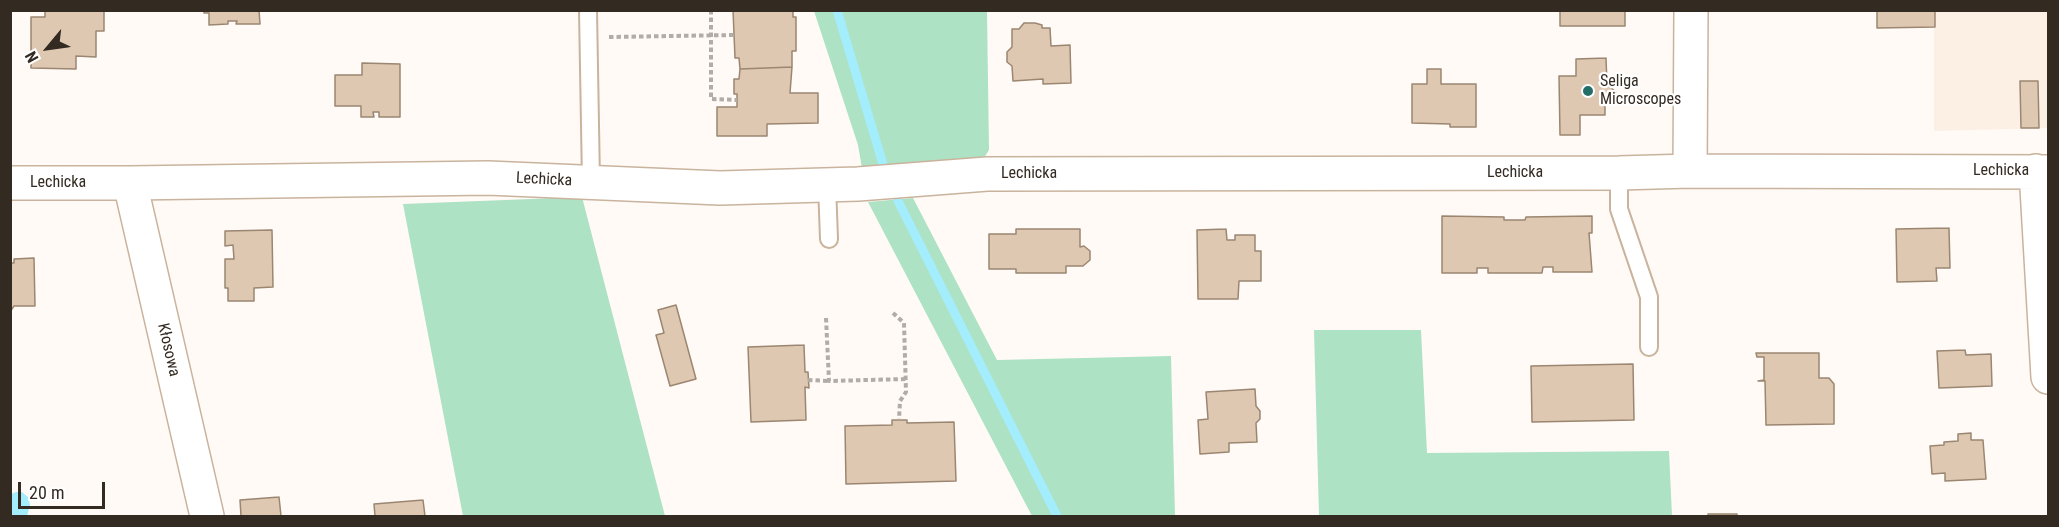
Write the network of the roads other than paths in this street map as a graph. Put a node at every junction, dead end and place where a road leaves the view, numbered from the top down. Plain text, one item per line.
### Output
1 (588, 10) edge
2 (1691, 10) edge
3 (1690, 171) junction
4 (2042, 172) edge
5 (1619, 173) junction
6 (591, 182) junction
7 (10, 183) edge
8 (130, 183) junction
9 (827, 185) junction
10 (829, 239) dead end
11 (1649, 347) dead end
12 (2049, 377) edge
13 (207, 516) edge

1 - 6 lane
2 - 3 street
3 - 4 street, Lechicka
3 - 5 street, Lechicka
4 - 12 street
5 - 9 street, Lechicka
5 - 11 lane
6 - 8 street, Lechicka
6 - 9 street, Lechicka
7 - 8 street, Lechicka
8 - 13 street, Kłosowa
9 - 10 lane

